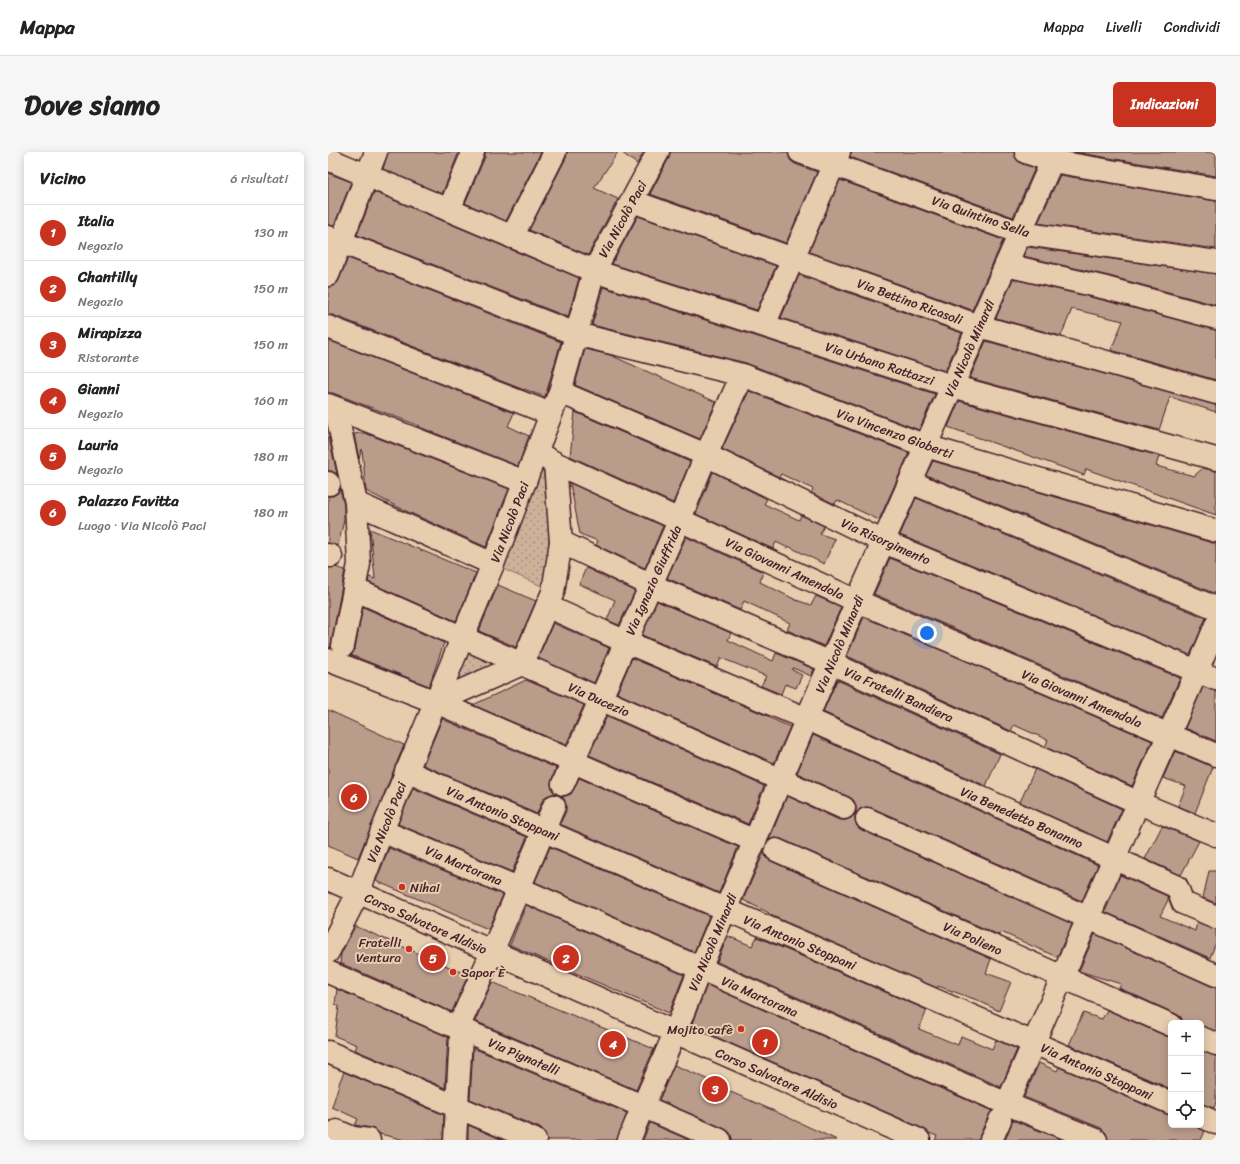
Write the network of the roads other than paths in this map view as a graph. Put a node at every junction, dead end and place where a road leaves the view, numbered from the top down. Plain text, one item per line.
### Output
1 (376, 152) edge
2 (473, 152) edge
3 (555, 152) edge
4 (658, 152) edge
5 (800, 152) edge
6 (1026, 152) edge
7 (1054, 157) edge
8 (836, 158) edge
9 (328, 159) edge
10 (366, 175) junction
11 (1216, 189) edge
12 (632, 201) junction
13 (449, 210) junction
14 (1020, 233) junction
15 (512, 237) junction
16 (334, 239) edge
17 (792, 260) junction
18 (1216, 262) edge
19 (1006, 265) junction
20 (594, 271) junction
21 (328, 275) edge
22 (1216, 318) edge
23 (764, 325) junction
24 (979, 326) junction
25 (328, 327) edge
26 (576, 334) junction
27 (742, 375) junction
28 (952, 386) junction
29 (560, 392) junction
30 (1216, 393) edge
31 (328, 406) edge
32 (550, 414) junction
33 (926, 446) junction
34 (536, 453) junction
35 (706, 455) junction
36 (1216, 459) edge
37 (555, 463) junction
38 (525, 482) junction
39 (910, 482) junction
40 (356, 503) junction
41 (680, 519) junction
42 (1216, 531) edge
43 (561, 542) junction
44 (884, 542) junction
45 (493, 564) junction
46 (651, 585) junction
47 (354, 589) junction
48 (857, 601) junction
49 (547, 606) junction
50 (1216, 608) edge
51 (1216, 625) edge
52 (463, 637) junction
53 (626, 642) junction
54 (332, 658) edge
55 (831, 663) junction
56 (522, 664) junction
57 (1207, 675) edge
58 (601, 699) junction
59 (436, 702) junction
60 (813, 722) junction
61 (1169, 735) junction
62 (1216, 755) edge
63 (573, 762) junction
64 (406, 771) junction
65 (781, 780) junction
66 (563, 784) dead end
67 (1144, 790) dead end
68 (554, 806) dead end
69 (844, 808) dead end
70 (1133, 815) dead end
71 (867, 819) dead end
72 (543, 830) junction
73 (382, 831) junction
74 (1216, 835) edge
75 (754, 841) junction
76 (776, 850) dead end
77 (1114, 859) junction
78 (328, 879) edge
79 (518, 888) junction
80 (358, 893) junction
81 (725, 910) junction
82 (1216, 917) edge
83 (1088, 918) junction
84 (328, 952) edge
85 (492, 952) junction
86 (700, 969) junction
87 (328, 972) edge
88 (1216, 976) edge
89 (1063, 977) junction
90 (1168, 1024) edge
91 (461, 1030) junction
92 (675, 1033) junction
93 (1204, 1039) edge
94 (1034, 1042) junction
95 (1216, 1044) edge
96 (328, 1052) edge
97 (1168, 1102) edge
98 (456, 1106) junction
99 (643, 1106) junction
100 (1003, 1112) junction
101 (337, 1131) dead end
102 (369, 1140) edge
103 (455, 1140) edge
104 (535, 1140) edge
105 (629, 1140) edge
106 (720, 1140) edge
107 (919, 1140) edge
108 (991, 1140) edge
109 (1096, 1140) edge

1 - 10 street
2 - 13 street
3 - 15 street
4 - 12 street, Via Nicolò Paci
5 - 8 street, Via Quintino Sella
6 - 7 street
7 - 11 street
7 - 14 street, Via Nicolò Minardi
8 - 14 street, Via Quintino Sella
8 - 17 street
9 - 10 street, Via Urbano Rattazzi
10 - 13 street, Via Urbano Rattazzi
10 - 16 street
12 - 17 street, Via Bettino Ricasoli
12 - 20 street, Via Nicolò Paci
13 - 15 street, Via Urbano Rattazzi
14 - 18 street, Via Quintino Sella
14 - 19 street, Via Nicolò Minardi
15 - 20 street, Via Urbano Rattazzi
16 - 21 street
16 - 26 street, Via Vincenzo Gioberti
17 - 23 street
17 - 24 street, Via Bettino Ricasoli
19 - 22 street
19 - 24 street, Via Nicolò Minardi
20 - 23 street, Via Urbano Rattazzi
20 - 26 street, Via Nicolò Paci
23 - 28 street, Via Urbano Rattazzi
24 - 28 street, Via Nicolò Minardi
24 - 30 street, Via Bettino Ricasoli
25 - 32 street
26 - 27 street, Via Vincenzo Gioberti
26 - 29 street, Via Nicolò Paci
27 - 33 street, Via Vincenzo Gioberti
27 - 35 street, Via Ignazio Giuffrida
28 - 33 street, Via Nicolò Minardi
28 - 36 street, Via Urbano Rattazzi
29 - 32 street, Via Nicolò Paci
29 - 35 street, Via Risorgimento
31 - 38 street
31 - 40 street
32 - 34 street, Via Nicolò Paci
33 - 39 street, Via Nicolò Minardi
33 - 42 street, Via Vincenzo Gioberti
34 - 37 street, Via Giovanni Amendola
34 - 38 street, Via Nicolò Paci
35 - 41 street, Via Ignazio Giuffrida
35 - 44 street, Via Risorgimento
37 - 41 street, Via Giovanni Amendola
37 - 43 street
38 - 45 street, Via Nicolò Paci
39 - 44 street, Via Nicolò Minardi
39 - 50 street
40 - 45 street
40 - 47 street
41 - 46 street, Via Ignazio Giuffrida
41 - 48 street, Via Giovanni Amendola
43 - 46 street, Via Fratelli Bandiera
43 - 49 street
44 - 48 street, Via Nicolò Minardi
44 - 57 street, Via Risorgimento
45 - 52 street, Via Nicolò Paci
46 - 53 street, Via Ignazio Giuffrida
46 - 55 street, Via Fratelli Bandiera
47 - 52 street, Via Ducezio
47 - 54 street
48 - 55 street, Via Nicolò Minardi
48 - 61 street, Via Giovanni Amendola
49 - 53 street, Via Benedetto Bonanno
49 - 56 street
51 - 57 street
52 - 56 street, Via Ducezio
52 - 59 street, Via Nicolò Paci
53 - 58 street, Via Ignazio Giuffrida
53 - 60 street, Via Benedetto Bonanno
54 - 59 street
55 - 60 street, Via Nicolò Minardi
55 - 74 street, Via Fratelli Bandiera
56 - 58 street, Via Ducezio
56 - 59 street
57 - 61 street
58 - 63 street, Via Ignazio Giuffrida
58 - 65 street, Via Ducezio
59 - 63 street
59 - 64 street, Via Nicolò Paci
60 - 65 street, Via Nicolò Minardi
60 - 77 street, Via Benedetto Bonanno
61 - 62 street, Via Giovanni Amendola
61 - 67 street
63 - 66 street, Via Ignazio Giuffrida
63 - 75 street
64 - 72 street, Via Antonio Stoppani
64 - 73 street, Via Nicolò Paci
65 - 69 street, Via Ducezio
65 - 75 street, Via Nicolò Minardi
68 - 72 street
70 - 77 street
71 - 83 street
72 - 79 street
72 - 81 street, Via Antonio Stoppani
73 - 79 street, Via Martorana
73 - 80 street, Via Nicolò Paci
75 - 81 street, Via Nicolò Minardi
76 - 89 street, Via Polieno
77 - 82 street, Via Benedetto Bonanno
77 - 83 street
78 - 80 street, Corso Salvatore Aldisio
79 - 85 street
79 - 86 street, Via Martorana
80 - 84 street, Via Nicolò Paci
80 - 85 street, Corso Salvatore Aldisio
81 - 86 street, Via Nicolò Minardi
81 - 94 street, Via Antonio Stoppani
83 - 88 street
83 - 89 street
85 - 91 street
85 - 92 street, Corso Salvatore Aldisio
86 - 92 street, Via Nicolò Minardi
86 - 100 street, Via Martorana
87 - 91 street, Via Pignatelli
89 - 90 street, Via Polieno
89 - 94 street
91 - 98 street
91 - 99 street, Via Pignatelli
92 - 99 street, Via Nicolò Minardi
92 - 107 street, Corso Salvatore Aldisio
93 - 95 street
94 - 97 street, Via Antonio Stoppani
94 - 100 street
96 - 98 street
98 - 103 street
98 - 104 street
99 - 105 street, Via Nicolò Minardi
99 - 106 street, Via Pignatelli
100 - 108 street
100 - 109 street, Via Martorana
101 - 102 street

